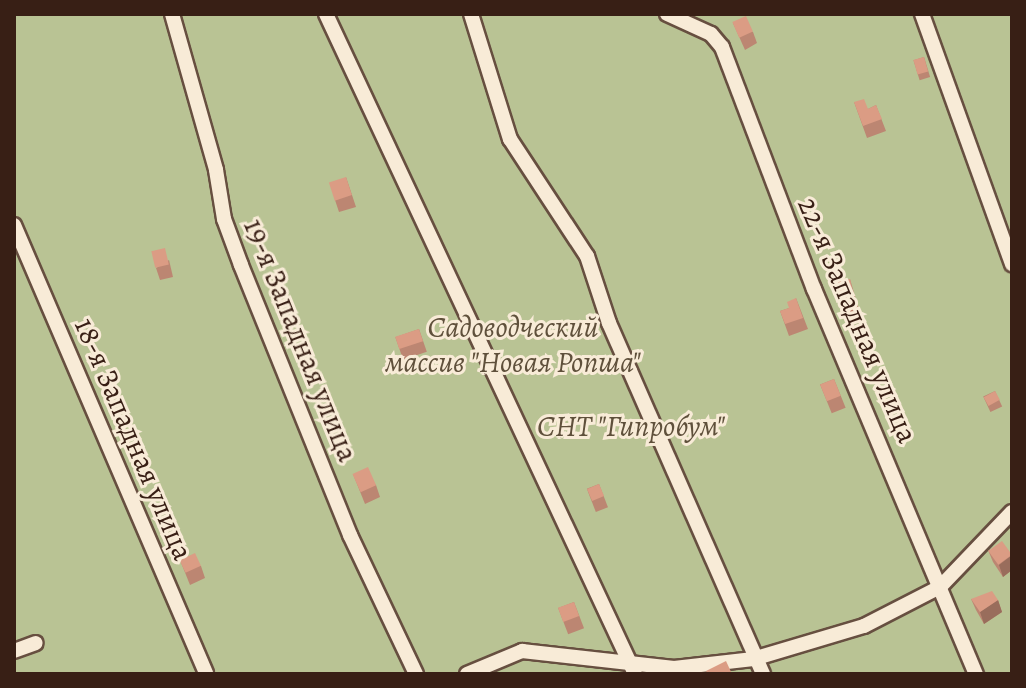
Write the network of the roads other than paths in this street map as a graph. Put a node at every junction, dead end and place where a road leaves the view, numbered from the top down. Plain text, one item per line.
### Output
1 (172, 14) edge
2 (326, 14) edge
3 (471, 14) edge
4 (667, 14) edge
5 (922, 14) edge
6 (14, 225) edge
7 (1012, 264) edge
8 (1012, 512) edge
9 (940, 587) junction
10 (36, 643) dead end
11 (14, 651) edge
12 (753, 659) junction
13 (632, 668) edge
14 (206, 674) edge
15 (416, 674) edge
16 (467, 674) edge
17 (763, 674) edge
18 (976, 674) edge

1 - 15 street, 19-я Западная улица
2 - 13 street
3 - 12 street
4 - 9 street, 22-я Западная улица
5 - 7 street
6 - 14 street, 18-я Западная улица
8 - 9 street
9 - 12 street
9 - 18 street, 22-я Западная улица
10 - 11 street
12 - 13 street
12 - 17 street
13 - 16 street

